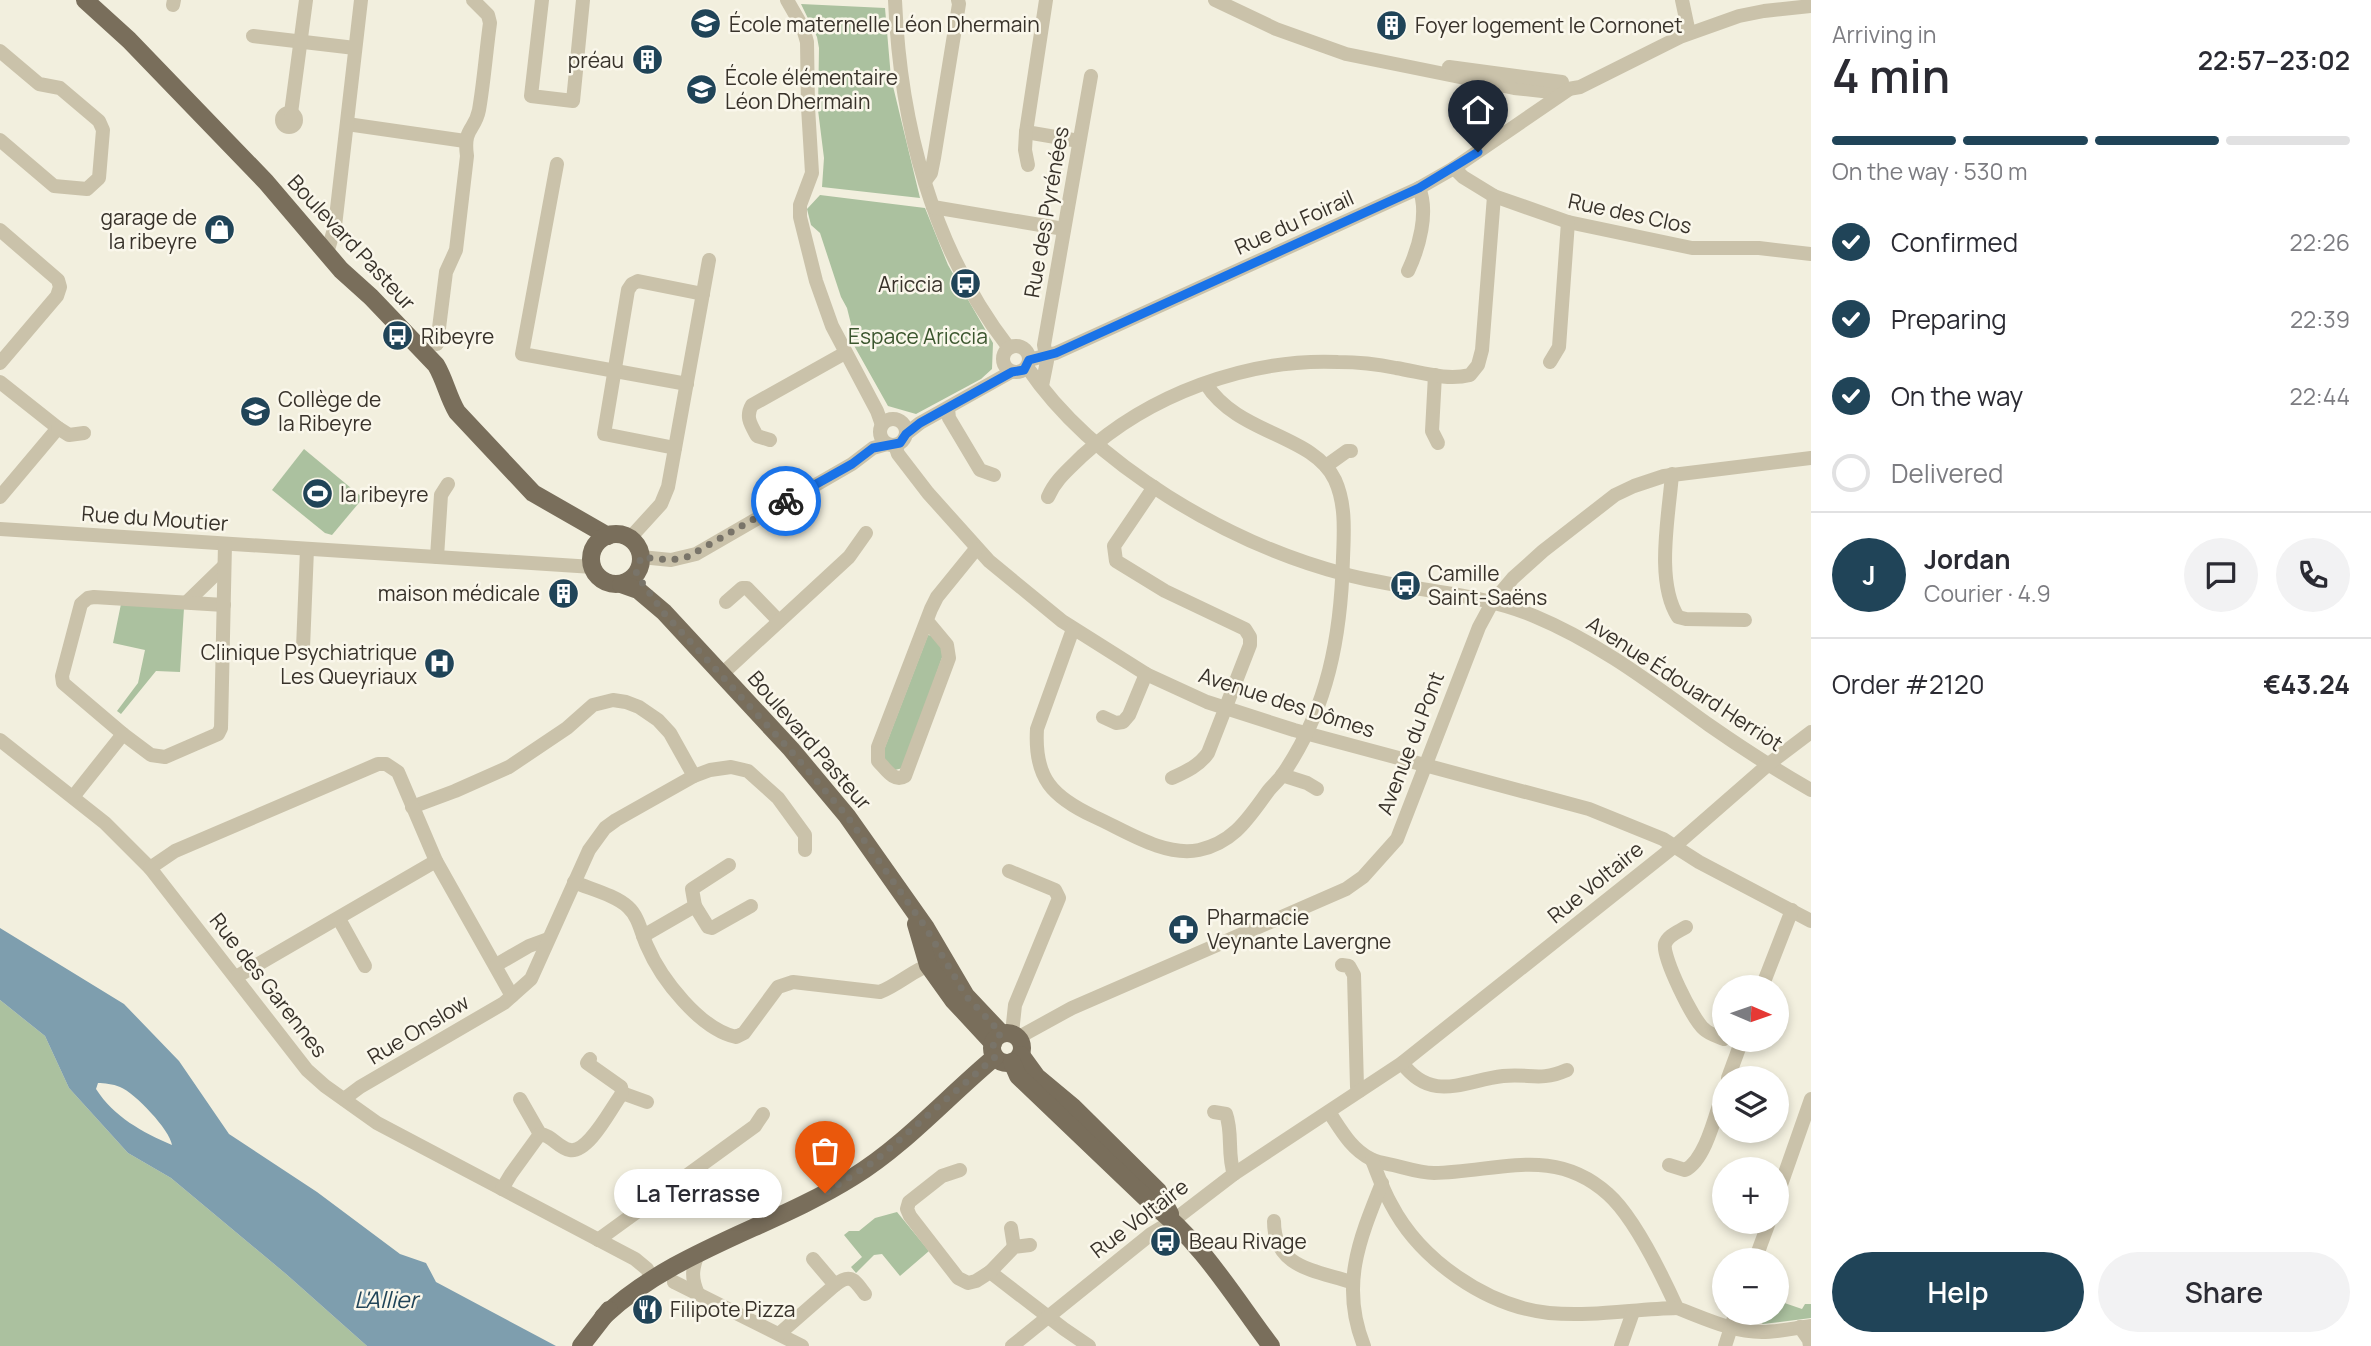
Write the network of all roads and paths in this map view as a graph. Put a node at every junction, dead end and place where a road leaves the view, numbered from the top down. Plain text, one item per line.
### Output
1 (85, 0) edge
2 (306, 0) edge
3 (361, 0) edge
4 (473, 0) edge
5 (542, 0) edge
6 (583, 0) edge
7 (788, 0) edge
8 (895, 0) edge
9 (958, 0) edge
10 (1046, 0) edge
11 (1215, 0) edge
12 (1682, 0) edge
13 (1789, 4) edge
14 (1811, 6) edge
15 (1689, 33) junction
16 (253, 36) dead end
17 (301, 43) junction
18 (355, 48) junction
19 (0, 51) edge
20 (1091, 76) dead end
21 (1557, 92) junction
22 (291, 113) dead end
23 (347, 124) junction
24 (1026, 132) junction
25 (0, 140) edge
26 (465, 141) junction
27 (1079, 141) junction
28 (557, 164) dead end
29 (1028, 165) dead end
30 (1454, 168) junction
31 (925, 181) junction
32 (1419, 188) junction
33 (1494, 195) junction
34 (933, 207) junction
35 (1568, 222) junction
36 (1064, 229) junction
37 (0, 230) edge
38 (327, 253) junction
39 (1811, 254) edge
40 (709, 260) dead end
41 (1408, 271) dead end
42 (703, 294) junction
43 (437, 344) dead end
44 (1009, 348) junction
45 (845, 353) junction
46 (1047, 355) junction
47 (1027, 359) junction
48 (1550, 362) dead end
49 (0, 363) edge
50 (1007, 368) junction
51 (615, 370) junction
52 (1435, 376) junction
53 (0, 382) edge
54 (687, 384) junction
55 (1206, 384) junction
56 (1042, 386) junction
57 (948, 409) junction
58 (58, 428) junction
59 (903, 428) junction
60 (84, 433) dead end
61 (883, 439) junction
62 (770, 440) dead end
63 (1097, 443) junction
64 (1438, 443) dead end
65 (675, 448) junction
66 (1352, 450) dead end
67 (1811, 458) edge
68 (1326, 466) junction
69 (1672, 474) junction
70 (994, 475) dead end
71 (448, 484) dead end
72 (1154, 487) junction
73 (1048, 496) dead end
74 (0, 497) edge
75 (0, 529) edge
76 (866, 533) dead end
77 (630, 538) junction
78 (601, 541) junction
79 (225, 544) junction
80 (307, 549) junction
81 (976, 549) junction
82 (437, 557) junction
83 (224, 566) junction
84 (593, 567) junction
85 (633, 572) junction
86 (1343, 574) junction
87 (187, 602) junction
88 (726, 602) dead end
89 (1492, 603) junction
90 (224, 605) junction
91 (1745, 620) dead end
92 (779, 621) junction
93 (927, 621) junction
94 (1073, 629) junction
95 (303, 648) dead end
96 (722, 674) junction
97 (1146, 674) junction
98 (1225, 709) junction
99 (1103, 718) dead end
100 (1811, 732) edge
101 (122, 734) junction
102 (1306, 734) junction
103 (0, 740) edge
104 (1770, 763) junction
105 (1426, 765) junction
106 (1282, 775) junction
107 (694, 776) junction
108 (1172, 778) dead end
109 (1317, 789) dead end
110 (1811, 790) edge
111 (73, 797) junction
112 (412, 807) junction
113 (1647, 832) junction
114 (1676, 845) junction
115 (805, 850) dead end
116 (436, 861) junction
117 (1653, 862) junction
118 (729, 865) dead end
119 (150, 868) junction
120 (1009, 871) dead end
121 (574, 882) junction
122 (695, 906) junction
123 (751, 906) dead end
124 (1792, 910) junction
125 (338, 919) junction
126 (1811, 921) edge
127 (1686, 927) dead end
128 (643, 936) junction
129 (548, 939) junction
130 (937, 963) junction
131 (496, 965) junction
132 (1342, 965) dead end
133 (365, 966) dead end
134 (1767, 975) edge
135 (236, 977) junction
136 (512, 996) junction
137 (1712, 1034) edge
138 (1007, 1046) junction
139 (590, 1059) dead end
140 (1402, 1063) junction
141 (1567, 1070) dead end
142 (1359, 1091) junction
143 (622, 1093) junction
144 (344, 1099) junction
145 (520, 1099) dead end
146 (1811, 1099) edge
147 (647, 1102) dead end
148 (1214, 1112) dead end
149 (1329, 1112) junction
150 (763, 1114) dead end
151 (1712, 1124) edge
152 (540, 1135) junction
153 (1372, 1160) junction
154 (1789, 1162) edge
155 (1669, 1165) dead end
156 (960, 1170) dead end
157 (1234, 1174) junction
158 (1382, 1183) junction
159 (502, 1189) junction
160 (1174, 1220) junction
161 (1273, 1221) dead end
162 (1011, 1228) dead end
163 (598, 1240) junction
164 (1030, 1245) dead end
165 (1014, 1247) junction
166 (690, 1258) junction
167 (813, 1259) dead end
168 (990, 1272) junction
169 (649, 1273) junction
170 (674, 1282) dead end
171 (1351, 1282) junction
172 (835, 1285) junction
173 (698, 1294) junction
174 (865, 1294) dead end
175 (1677, 1308) junction
176 (1633, 1311) junction
177 (1047, 1316) junction
178 (603, 1317) junction
179 (1731, 1325) edge
180 (1805, 1326) edge
181 (1730, 1328) junction
182 (779, 1334) junction
183 (582, 1346) edge
184 (802, 1346) edge
185 (1012, 1346) edge
186 (1089, 1346) edge
187 (1271, 1346) edge
188 (1364, 1346) edge
189 (1621, 1346) edge
190 (1724, 1346) edge
191 (1810, 1346) edge

1 - 38 main road, Boulevard Pasteur
2 - 17 street
3 - 18 street
4 - 26 street
5 - 6 street
7 - 45 street, Avenue des Dômes
8 - 31 street
9 - 31 street
10 - 24 street
11 - 21 street
12 - 15 street
13 - 14 street, Rue du Foirail
13 - 15 street, Rue du Foirail
15 - 21 street, Rue du Foirail
16 - 17 street
17 - 18 street
17 - 22 street
18 - 23 street
19 - 25 street
20 - 27 street, Rue des Pyrénées
21 - 30 street, Rue du Foirail
23 - 26 street
23 - 38 street
24 - 27 street
24 - 29 street
26 - 43 street
27 - 36 street, Rue des Pyrénées
28 - 51 street
30 - 32 street, Rue du Foirail
30 - 33 street, Rue des Clos
31 - 34 street
32 - 41 street
32 - 46 street, Rue du Foirail
33 - 35 street, Rue des Clos
33 - 52 street
34 - 36 street
34 - 44 street
35 - 39 street, Rue des Clos
35 - 48 street
36 - 46 street, Rue des Pyrénées
37 - 49 street
38 - 78 main road, Boulevard Pasteur
40 - 42 street
42 - 51 street
42 - 54 street
44 - 47 street
44 - 50 street
45 - 61 street, Avenue des Dômes
45 - 62 street
46 - 47 street, Rue du Foirail
46 - 56 street, Rue des Pyrénées
47 - 50 street
47 - 56 street, Avenue Édouard Herriot
50 - 57 street
51 - 54 street
51 - 65 street
52 - 55 street
52 - 64 street
53 - 58 street
54 - 65 street
55 - 63 street
55 - 68 street
56 - 63 street, Avenue Édouard Herriot
57 - 59 street
57 - 70 street
58 - 60 street
58 - 74 street
59 - 61 street
59 - 61 street
61 - 81 street, Avenue des Dômes
61 - 85 street
63 - 72 street, Avenue Édouard Herriot
63 - 73 street
65 - 77 street
66 - 68 street
67 - 69 street, Avenue du Pont
68 - 86 street
69 - 89 street, Avenue du Pont
69 - 91 street
71 - 82 street
72 - 86 street, Avenue Édouard Herriot
72 - 98 street
75 - 79 street, Rue du Moutier
76 - 92 street
77 - 78 main road
77 - 85 main road
78 - 84 main road
79 - 80 street, Rue du Moutier
79 - 83 street
80 - 82 street, Rue du Moutier
80 - 95 street
81 - 93 street
81 - 94 street, Avenue des Dômes
82 - 84 street, Rue du Moutier
83 - 87 street
83 - 90 street
84 - 85 main road
85 - 96 main road, Boulevard Pasteur
86 - 89 street, Avenue Édouard Herriot
86 - 102 street
87 - 90 street
87 - 101 street
88 - 92 street
89 - 104 street, Avenue Édouard Herriot
89 - 105 street, Avenue du Pont
90 - 101 street
92 - 96 street
93 - 93 street
94 - 97 street, Avenue des Dômes
94 - 106 street
96 - 130 main road, Boulevard Pasteur
97 - 98 street, Avenue des Dômes
97 - 99 street
98 - 102 street, Avenue des Dômes
98 - 108 street
100 - 104 street, Rue Voltaire
101 - 111 street
102 - 105 street, Avenue des Dômes
102 - 106 street
103 - 111 street, Rue des Garennes
104 - 110 street, Avenue Édouard Herriot
104 - 114 street, Rue Voltaire
105 - 113 street, Avenue des Dômes
105 - 138 street, Avenue du Pont
106 - 109 street
107 - 112 street
107 - 115 street, Rue Onslow
107 - 121 street, Rue Onslow
111 - 119 street, Rue des Garennes
112 - 116 street
112 - 119 street
113 - 114 street, Avenue des Dômes
113 - 117 street
114 - 117 street, Rue Voltaire
114 - 124 street, Avenue des Dômes
116 - 125 street
116 - 131 street
117 - 140 street, Rue Voltaire
118 - 122 street
119 - 135 street, Rue des Garennes
120 - 138 street
121 - 128 street
121 - 129 street, Rue Onslow
122 - 123 street
122 - 128 street
124 - 126 street, Avenue des Dômes
124 - 134 street
125 - 133 street
125 - 135 street
127 - 137 street
128 - 130 street
129 - 131 street
129 - 136 street, Rue Onslow
130 - 138 main road, Boulevard Pasteur
131 - 136 street
132 - 142 street
135 - 144 street, Rue des Garennes
136 - 144 street, Rue Onslow
138 - 160 main road, Boulevard Pasteur
138 - 166 main road, Avenue du Pont
139 - 143 street
140 - 141 street
140 - 142 street, Rue Voltaire
142 - 149 street, Rue Voltaire
143 - 147 street
143 - 152 street
144 - 159 street, Rue des Garennes
145 - 152 street
146 - 154 street
148 - 157 street
149 - 153 street
149 - 157 street, Rue Voltaire
150 - 163 street
151 - 155 street
152 - 159 street
153 - 158 street
153 - 175 street
156 - 168 street
157 - 160 street, Rue Voltaire
158 - 171 street
158 - 176 street
159 - 163 street, Rue des Garennes
160 - 177 street, Rue Voltaire
160 - 187 main road, Boulevard Pasteur
161 - 171 street
162 - 165 street
163 - 169 street, Rue des Garennes
164 - 165 street
165 - 168 street
166 - 169 main road, Avenue du Pont
166 - 173 street
166 - 178 main road, Avenue du Pont
167 - 172 street
168 - 177 street
169 - 178 main road, Avenue du Pont
170 - 173 street
171 - 188 street
172 - 174 street
172 - 182 street
173 - 182 street
175 - 176 street
175 - 181 street
176 - 189 street
177 - 185 street, Rue Voltaire
177 - 186 street
178 - 183 main road
179 - 181 street
180 - 181 street
180 - 191 street
181 - 190 street
182 - 184 street

